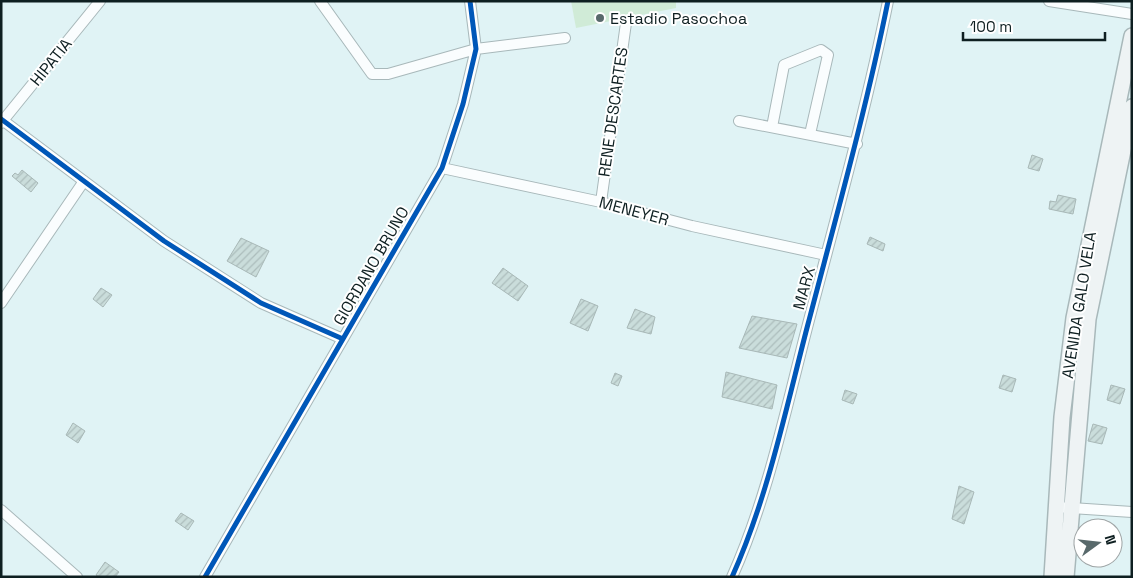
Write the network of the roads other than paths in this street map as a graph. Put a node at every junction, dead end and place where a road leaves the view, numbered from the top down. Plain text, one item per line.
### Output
1 (100, 1) edge
2 (320, 1) edge
3 (470, 1) edge
4 (888, 1) edge
5 (1049, 1) edge
6 (1132, 14) edge
7 (626, 23) dead end
8 (1132, 36) edge
9 (565, 38) dead end
10 (476, 49) junction
11 (1132, 107) edge
12 (2, 121) edge
13 (739, 121) dead end
14 (772, 127) junction
15 (810, 134) junction
16 (856, 144) junction
17 (1105, 162) junction
18 (1120, 166) junction
19 (442, 168) junction
20 (84, 181) junction
21 (600, 202) junction
22 (826, 255) junction
23 (1, 303) edge
24 (1081, 318) junction
25 (343, 339) junction
26 (1064, 508) junction
27 (1, 510) edge
28 (1132, 512) edge
29 (78, 577) edge
30 (205, 577) edge
31 (732, 577) edge
32 (1052, 577) edge
33 (1066, 577) edge

1 - 12 street, HIPATIA
2 - 10 street
3 - 10 street, GIORDANO BRUNO
4 - 16 street, MARX
5 - 6 street
7 - 21 street, RENE DESCARTES
8 - 17 main road, AVENIDA GALO VELA
9 - 10 street
10 - 19 street, GIORDANO BRUNO
11 - 18 main road, AVENIDA GALO VELA
12 - 20 street
13 - 14 street
14 - 15 street
14 - 15 street
15 - 16 street
16 - 22 street, MARX
17 - 18 main road
17 - 24 main road, AVENIDA GALO VELA
18 - 24 main road, AVENIDA GALO VELA
19 - 21 street, MENEYER
19 - 25 street, GIORDANO BRUNO
20 - 23 street
20 - 25 street
21 - 22 street, MENEYER
22 - 31 street, MARX
24 - 26 main road, AVENIDA GALO VELA
25 - 30 street, GIORDANO BRUNO
26 - 28 street
26 - 32 main road, AVENIDA GALO VELA
26 - 33 main road, AVENIDA GALO VELA
27 - 29 street

